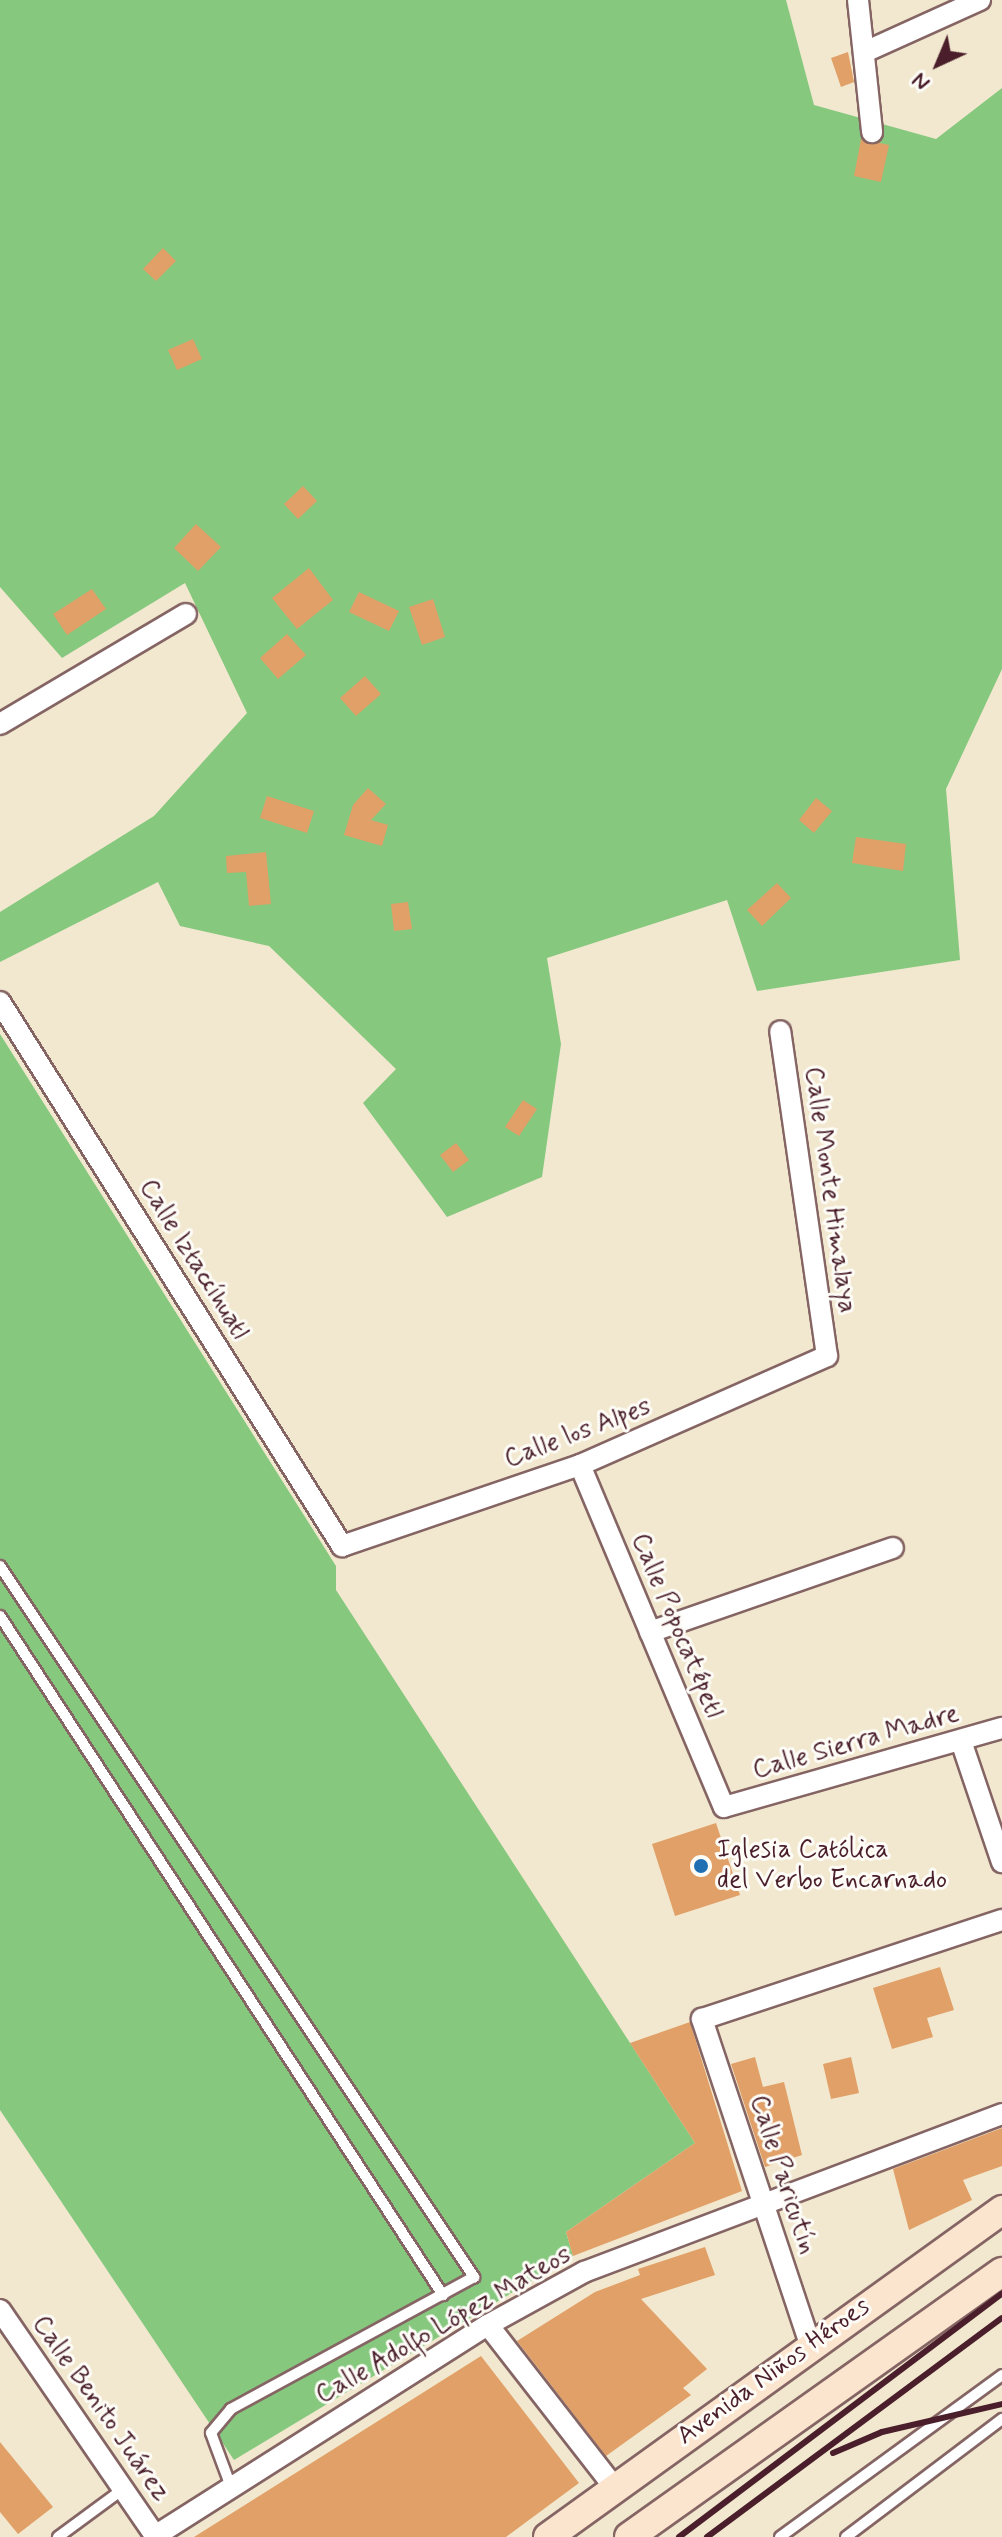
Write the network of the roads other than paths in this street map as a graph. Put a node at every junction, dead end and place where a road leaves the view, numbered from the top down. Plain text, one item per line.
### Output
1 (858, 0) edge
2 (980, 0) edge
3 (867, 51) junction
4 (872, 132) dead end
5 (186, 614) dead end
6 (0, 724) edge
7 (0, 1002) edge
8 (780, 1031) dead end
9 (827, 1356) joint
10 (580, 1465) junction
11 (342, 1546) joint
12 (893, 1548) dead end
13 (0, 1566) edge
14 (0, 1616) edge
15 (650, 1632) junction
16 (1002, 1728) edge
17 (961, 1741) junction
18 (724, 1807) joint
19 (1002, 1862) edge
20 (1002, 1920) edge
21 (1002, 2114) edge
22 (763, 2199) junction
23 (1002, 2210) edge
24 (1002, 2272) edge
25 (443, 2295) junction
26 (0, 2310) edge
27 (488, 2325) junction
28 (811, 2347) junction
29 (1002, 2375) edge
30 (1002, 2419) edge
31 (230, 2484) junction
32 (615, 2488) junction
33 (123, 2489) junction
34 (156, 2536) edge
35 (58, 2537) edge
36 (548, 2537) edge
37 (629, 2537) edge
38 (780, 2537) edge
39 (846, 2537) edge

1 - 3 street
2 - 3 street
3 - 4 street
5 - 6 street
7 - 11 street, Calle Iztaccíhuatl
8 - 9 street, Calle Monte Himalaya
9 - 10 street, Calle los Alpes
10 - 11 street, Calle los Alpes
10 - 15 street, Calle Popocatépetl
12 - 15 street
13 - 25 lane
14 - 25 lane
15 - 18 street, Calle Popocatépetl
16 - 17 street, Calle Sierra Madre
17 - 18 street, Calle Sierra Madre
17 - 19 street
20 - 22 street, Calle Paricutín
21 - 22 street, Calle Adolfo López Mateos
22 - 27 street, Calle Adolfo López Mateos
22 - 28 street, Calle Paricutín
23 - 28 main road, Avenida Niños Héroes
24 - 37 main road, Avenida Niños Héroes
25 - 31 lane
26 - 33 street, Calle Benito Juárez
27 - 31 street, Calle Adolfo López Mateos
27 - 32 street
28 - 32 main road, Avenida Niños Héroes
29 - 38 lane
30 - 39 lane
31 - 34 street, Calle Adolfo López Mateos
32 - 36 main road, Avenida Niños Héroes
33 - 34 street, Calle Benito Juárez
33 - 35 lane

